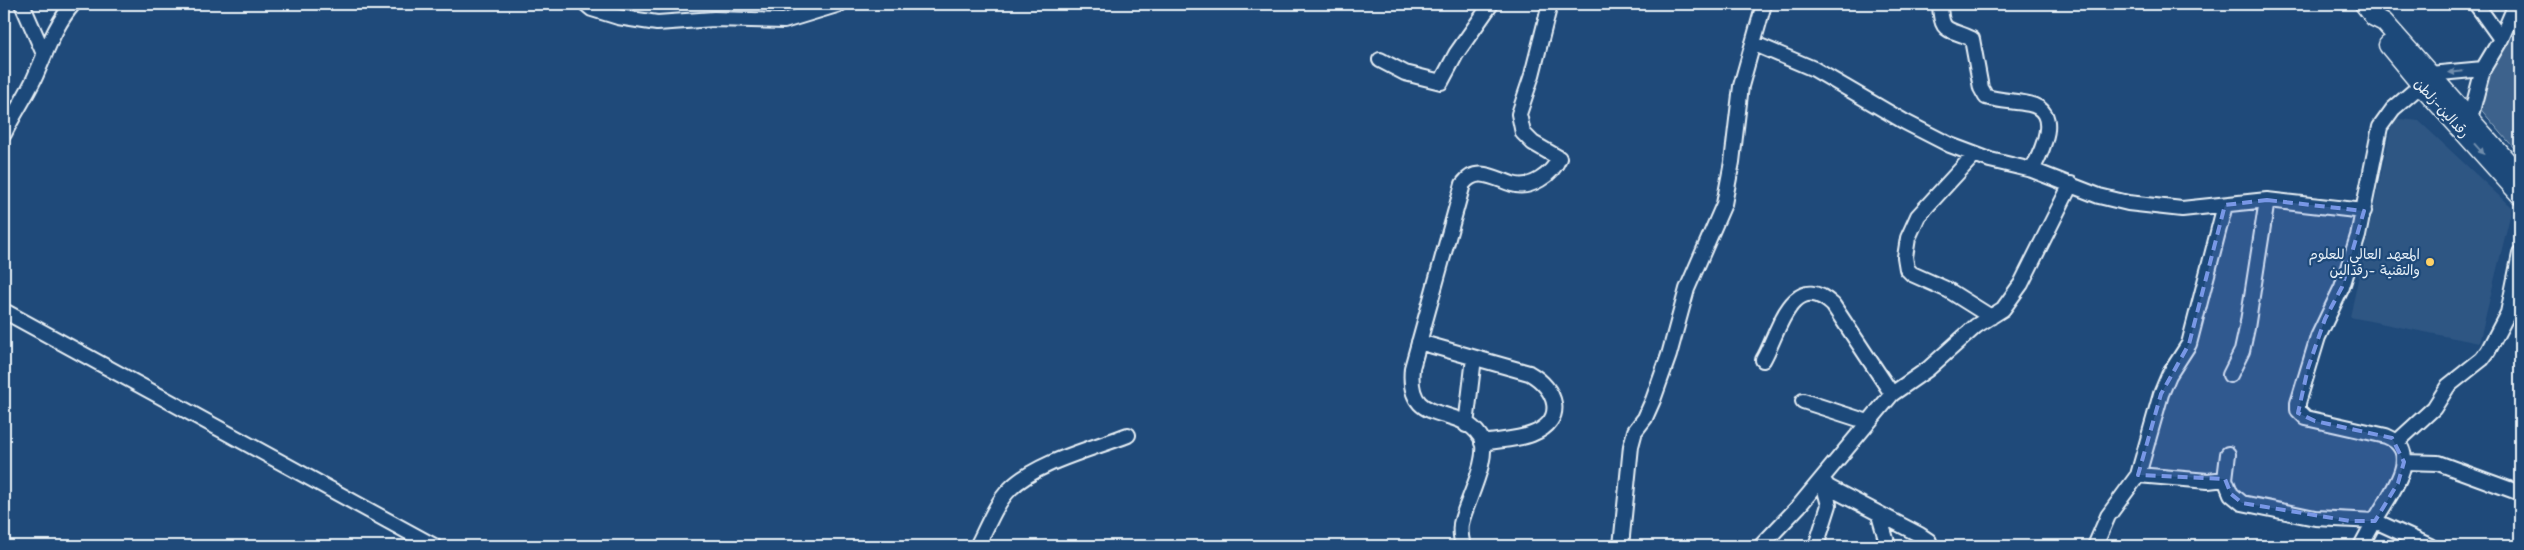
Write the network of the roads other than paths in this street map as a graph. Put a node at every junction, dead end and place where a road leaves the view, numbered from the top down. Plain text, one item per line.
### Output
1 (22, 4) edge
2 (73, 4) edge
3 (586, 4) edge
4 (840, 4) edge
5 (1491, 4) edge
6 (1550, 4) edge
7 (1764, 4) edge
8 (1940, 4) edge
9 (2476, 4) edge
10 (2516, 4) edge
11 (2369, 10) edge
12 (2501, 39) junction
13 (1754, 44) junction
14 (44, 54) junction
15 (1380, 60) dead end
16 (2483, 69) junction
17 (2426, 80) junction
18 (2470, 119) junction
19 (4, 134) edge
20 (1974, 155) junction
21 (2032, 170) junction
22 (2520, 176) edge
23 (2071, 184) junction
24 (2520, 194) edge
25 (2267, 200) junction
26 (2225, 205) junction
27 (2364, 212) junction
28 (2520, 254) edge
29 (4, 311) edge
30 (1991, 317) junction
31 (1419, 342) junction
32 (1474, 358) junction
33 (1763, 360) dead end
34 (2230, 375) dead end
35 (1892, 394) junction
36 (1803, 401) dead end
37 (1868, 422) junction
38 (1466, 425) junction
39 (1128, 435) dead end
40 (2398, 442) junction
41 (1482, 443) junction
42 (2228, 454) dead end
43 (2404, 462) junction
44 (2138, 475) junction
45 (2226, 479) junction
46 (1825, 483) junction
47 (2520, 492) edge
48 (1879, 515) junction
49 (2374, 521) junction
50 (434, 546) edge
51 (977, 546) edge
52 (1463, 546) edge
53 (1621, 546) edge
54 (1761, 546) edge
55 (1816, 546) edge
56 (1888, 546) edge
57 (1930, 546) edge
58 (2095, 546) edge
59 (2361, 546) edge
60 (2430, 546) edge

1 - 14 street
2 - 14 street
3 - 4 street
5 - 15 street
6 - 31 street
7 - 13 street
8 - 21 street
9 - 12 street
10 - 12 street
11 - 17 main road, رقدالين-زلطن
12 - 16 street
13 - 20 street
13 - 53 street
14 - 19 street
16 -> 17 street
16 - 18 street
17 - 18 main road, رقدالين-زلطن
17 -> 24 main road, رقدالين-زلطن
17 - 27 street
18 - 22 main road, رقدالين-زلطن
20 - 21 street
20 - 30 street
21 - 23 street
23 - 26 street
23 - 30 street
25 - 26 street
25 - 27 street
25 - 34 street
26 - 44 street
27 - 40 street
28 - 40 street
29 - 50 street
30 - 35 street
31 - 32 street
31 - 38 street
32 - 38 street
32 - 41 street
33 - 35 street
35 - 37 street
36 - 37 street
37 - 46 street
38 - 41 street
39 - 51 street
40 - 43 street
41 - 52 street
42 - 45 street
43 - 47 street
43 - 49 street
44 - 45 street
44 - 58 street
45 - 49 street
46 - 48 street
46 - 54 street
46 - 55 street
48 - 56 street
48 - 57 street
49 - 59 street
49 - 60 street

